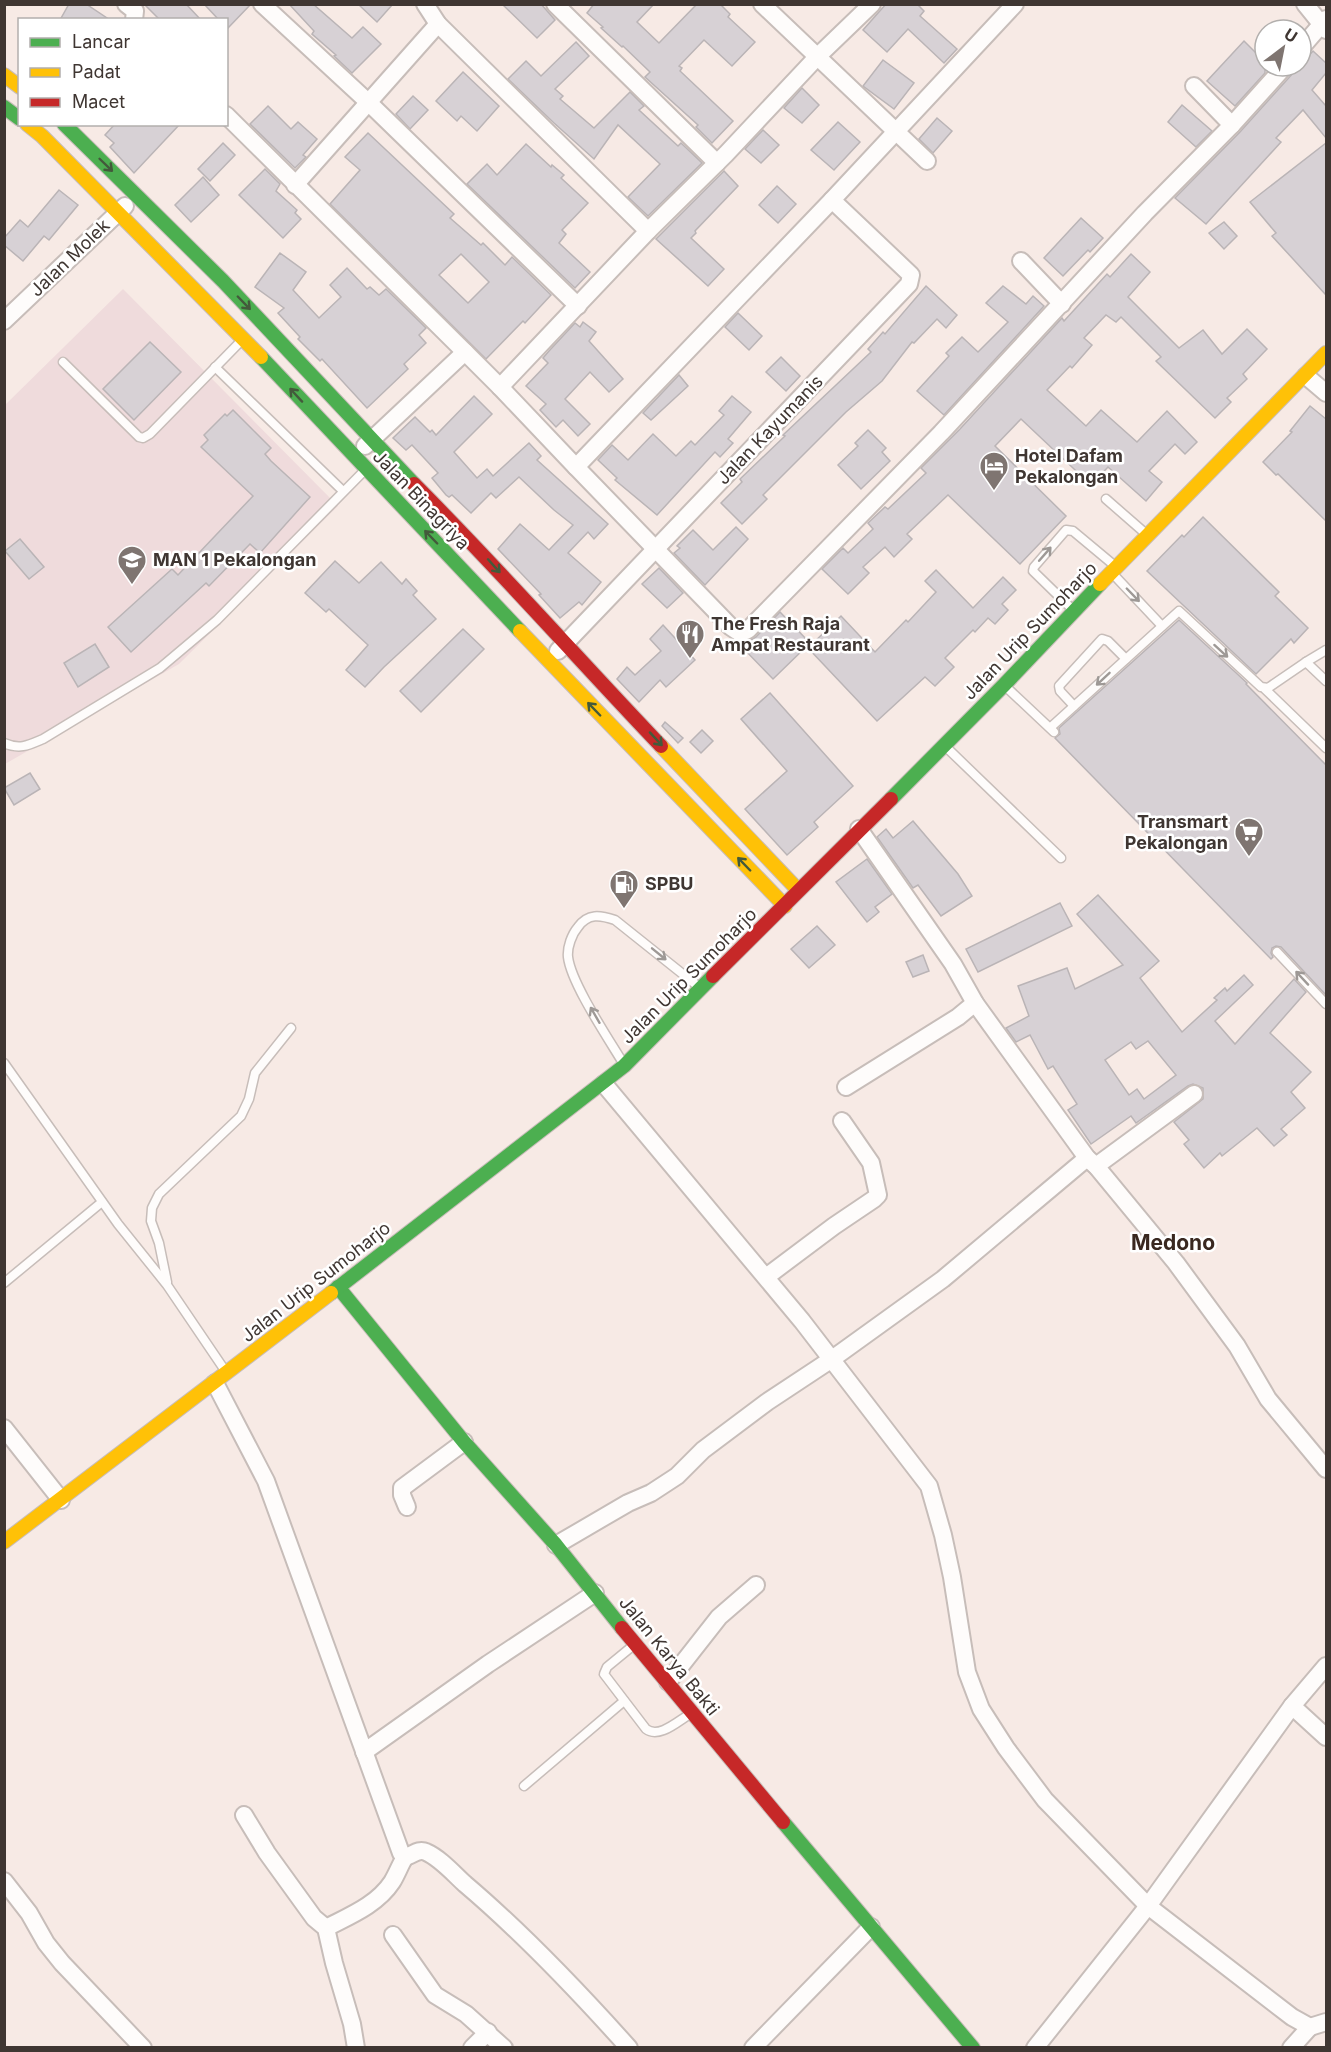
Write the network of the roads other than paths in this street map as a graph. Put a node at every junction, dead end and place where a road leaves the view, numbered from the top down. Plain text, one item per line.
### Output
1 (126, 4) edge
2 (262, 4) edge
3 (425, 4) edge
4 (555, 4) edge
5 (762, 4) edge
6 (872, 4) edge
7 (1015, 4) edge
8 (1305, 4) edge
9 (134, 18) edge
10 (438, 24) junction
11 (1325, 24) edge
12 (1313, 36) edge
13 (818, 56) junction
14 (4, 75) edge
15 (1274, 78) edge
16 (18, 86) edge
17 (1194, 86) dead end
18 (368, 102) junction
19 (4, 107) edge
20 (228, 117) edge
21 (18, 118) edge
22 (1232, 125) junction
23 (30, 126) edge
24 (66, 126) edge
25 (896, 132) junction
26 (927, 161) dead end
27 (717, 163) junction
28 (295, 185) junction
29 (137, 195) junction
30 (832, 201) junction
31 (118, 212) junction
32 (648, 231) junction
33 (1021, 261) dead end
34 (1062, 304) junction
35 (578, 306) junction
36 (4, 321) edge
37 (242, 340) junction
38 (465, 352) junction
39 (1326, 353) edge
40 (63, 362) dead end
41 (215, 367) junction
42 (1306, 376) junction
43 (500, 387) junction
44 (1326, 393) edge
45 (372, 440) junction
46 (384, 454) junction
47 (576, 467) junction
48 (359, 470) junction
49 (343, 491) junction
50 (1106, 499) dead end
51 (1148, 536) junction
52 (471, 541) junction
53 (656, 550) junction
54 (451, 557) junction
55 (1114, 570) junction
56 (1075, 612) junction
57 (1162, 626) junction
58 (564, 644) junction
59 (1326, 650) edge
60 (1126, 658) junction
61 (548, 661) junction
62 (1306, 662) junction
63 (1326, 681) edge
64 (1004, 685) junction
65 (1265, 689) junction
66 (1074, 706) junction
67 (632, 715) junction
68 (616, 731) junction
69 (4, 743) edge
70 (944, 745) junction
71 (1326, 748) edge
72 (859, 829) junction
73 (1060, 858) dead end
74 (798, 890) junction
75 (785, 906) junction
76 (1277, 952) dead end
77 (702, 988) junction
78 (975, 1003) junction
79 (1326, 1004) edge
80 (291, 1028) dead end
81 (4, 1063) edge
82 (624, 1066) junction
83 (604, 1084) junction
84 (846, 1087) dead end
85 (1194, 1094) dead end
86 (842, 1121) dead end
87 (1091, 1162) junction
88 (102, 1202) junction
89 (766, 1277) junction
90 (4, 1283) edge
91 (167, 1285) junction
92 (338, 1287) junction
93 (832, 1359) junction
94 (221, 1378) junction
95 (4, 1428) edge
96 (464, 1442) junction
97 (1326, 1468) edge
98 (61, 1500) junction
99 (407, 1507) dead end
100 (4, 1542) edge
101 (556, 1545) junction
102 (756, 1585) dead end
103 (595, 1593) junction
104 (635, 1644) junction
105 (1326, 1666) edge
106 (668, 1682) junction
107 (624, 1701) junction
108 (1292, 1706) junction
109 (691, 1713) junction
110 (1326, 1737) edge
111 (364, 1752) junction
112 (525, 1786) dead end
113 (244, 1815) dead end
114 (405, 1857) junction
115 (4, 1881) edge
116 (1148, 1906) junction
117 (871, 1926) junction
118 (326, 1928) junction
119 (393, 1935) dead end
120 (1326, 2022) edge
121 (1310, 2027) junction
122 (488, 2032) junction
123 (143, 2048) edge
124 (356, 2048) edge
125 (472, 2048) edge
126 (504, 2048) edge
127 (629, 2048) edge
128 (753, 2048) edge
129 (973, 2048) edge
130 (1035, 2048) edge
131 (1291, 2048) edge

1 - 9 street
2 - 18 street
3 - 10 street
4 - 27 street
5 - 13 street
6 - 13 street
7 - 25 street
8 - 11 street
10 - 18 street
10 - 32 street
11 - 12 street
13 - 25 street
13 - 27 street
14 - 16 street
15 - 22 street
17 - 22 street
18 - 28 street
18 - 35 street
19 - 21 street
20 - 28 street
22 - 34 street
23 - 31 street, Jalan Binagriya
24 -> 29 street, Jalan Binagriya
25 - 26 street
25 - 30 street
27 - 32 street
28 - 38 street
29 - 31 street, Jalan Molek
29 -> 45 street, Jalan Binagriya
30 - 47 street
30 - 53 street, Jalan Kayumanis
31 - 36 street, Jalan Molek
31 - 37 street, Jalan Binagriya
32 - 35 street
33 - 34 street
34 - 53 street
35 - 43 street
37 - 41 lane
48 -> 37 street, Jalan Binagriya
38 - 43 street
38 - 45 street
39 - 42 street, Jalan Urip Sumoharjo
40 - 41 lane
41 - 49 lane
42 - 44 street
42 - 51 street, Jalan Urip Sumoharjo
43 - 47 street
45 - 46 street, Jalan Binagriya
45 - 48 street
46 - 48 lane
46 - 52 street, Jalan Binagriya
47 - 53 street
48 - 49 lane
54 -> 48 street, Jalan Binagriya
49 - 69 lane
50 - 51 lane
51 - 55 street, Jalan Urip Sumoharjo
52 - 54 street
52 -> 58 street, Jalan Binagriya
53 - 58 street, Jalan Kayumanis
54 - 61 street, Jalan Binagriya
55 - 56 street, Jalan Urip Sumoharjo
56 -> 55 lane
55 -> 57 lane
56 - 64 street, Jalan Urip Sumoharjo
57 - 60 lane
57 -> 65 lane
58 - 61 street, Jalan Kayumanis
58 - 67 street, Jalan Binagriya
59 - 62 lane
60 -> 66 lane
60 - 66 lane
68 -> 61 street, Jalan Binagriya
62 - 63 lane
62 - 65 lane
64 - 66 lane
64 - 70 street, Jalan Urip Sumoharjo
65 - 71 lane
67 - 68 street
67 -> 74 street, Jalan Binagriya
75 -> 68 street, Jalan Binagriya
70 - 72 street, Jalan Urip Sumoharjo
70 - 73 lane
72 - 74 street, Jalan Urip Sumoharjo
72 - 78 street
74 - 75 street, Jalan Urip Sumoharjo
75 - 77 street, Jalan Urip Sumoharjo
79 -> 76 lane
77 - 82 street, Jalan Urip Sumoharjo
82 -> 77 lane
78 - 84 street
78 - 87 street
80 - 91 lane
81 - 88 lane
82 - 83 street, Jalan Urip Sumoharjo
83 - 89 street
83 - 92 street, Jalan Urip Sumoharjo
85 - 87 street
86 - 89 street
87 - 93 street
87 - 97 street
88 - 90 lane
88 - 91 lane
89 - 93 street
91 - 94 lane
92 - 94 street, Jalan Urip Sumoharjo
92 - 96 street, Jalan Karya Bakti
93 - 101 street
93 - 116 street
94 - 98 street, Jalan Urip Sumoharjo
94 - 111 street
95 - 98 street
96 - 99 street
96 - 101 street, Jalan Karya Bakti
98 - 100 street, Jalan Urip Sumoharjo
101 - 103 street, Jalan Karya Bakti
102 - 106 street
103 - 104 street, Jalan Karya Bakti
103 - 111 street
104 - 106 street, Jalan Karya Bakti
104 - 107 lane
105 - 108 street
106 - 109 street, Jalan Karya Bakti
107 - 109 lane
107 - 112 lane
108 - 110 street
108 - 116 street
109 - 117 street, Jalan Karya Bakti
111 - 114 street
113 - 118 street
114 - 118 street
114 - 127 street
115 - 123 street
116 - 121 street
116 - 130 street
117 - 128 street
117 - 129 street, Jalan Karya Bakti
118 - 124 street
119 - 122 street
120 - 121 street
121 - 131 street
122 - 125 street
122 - 126 street

